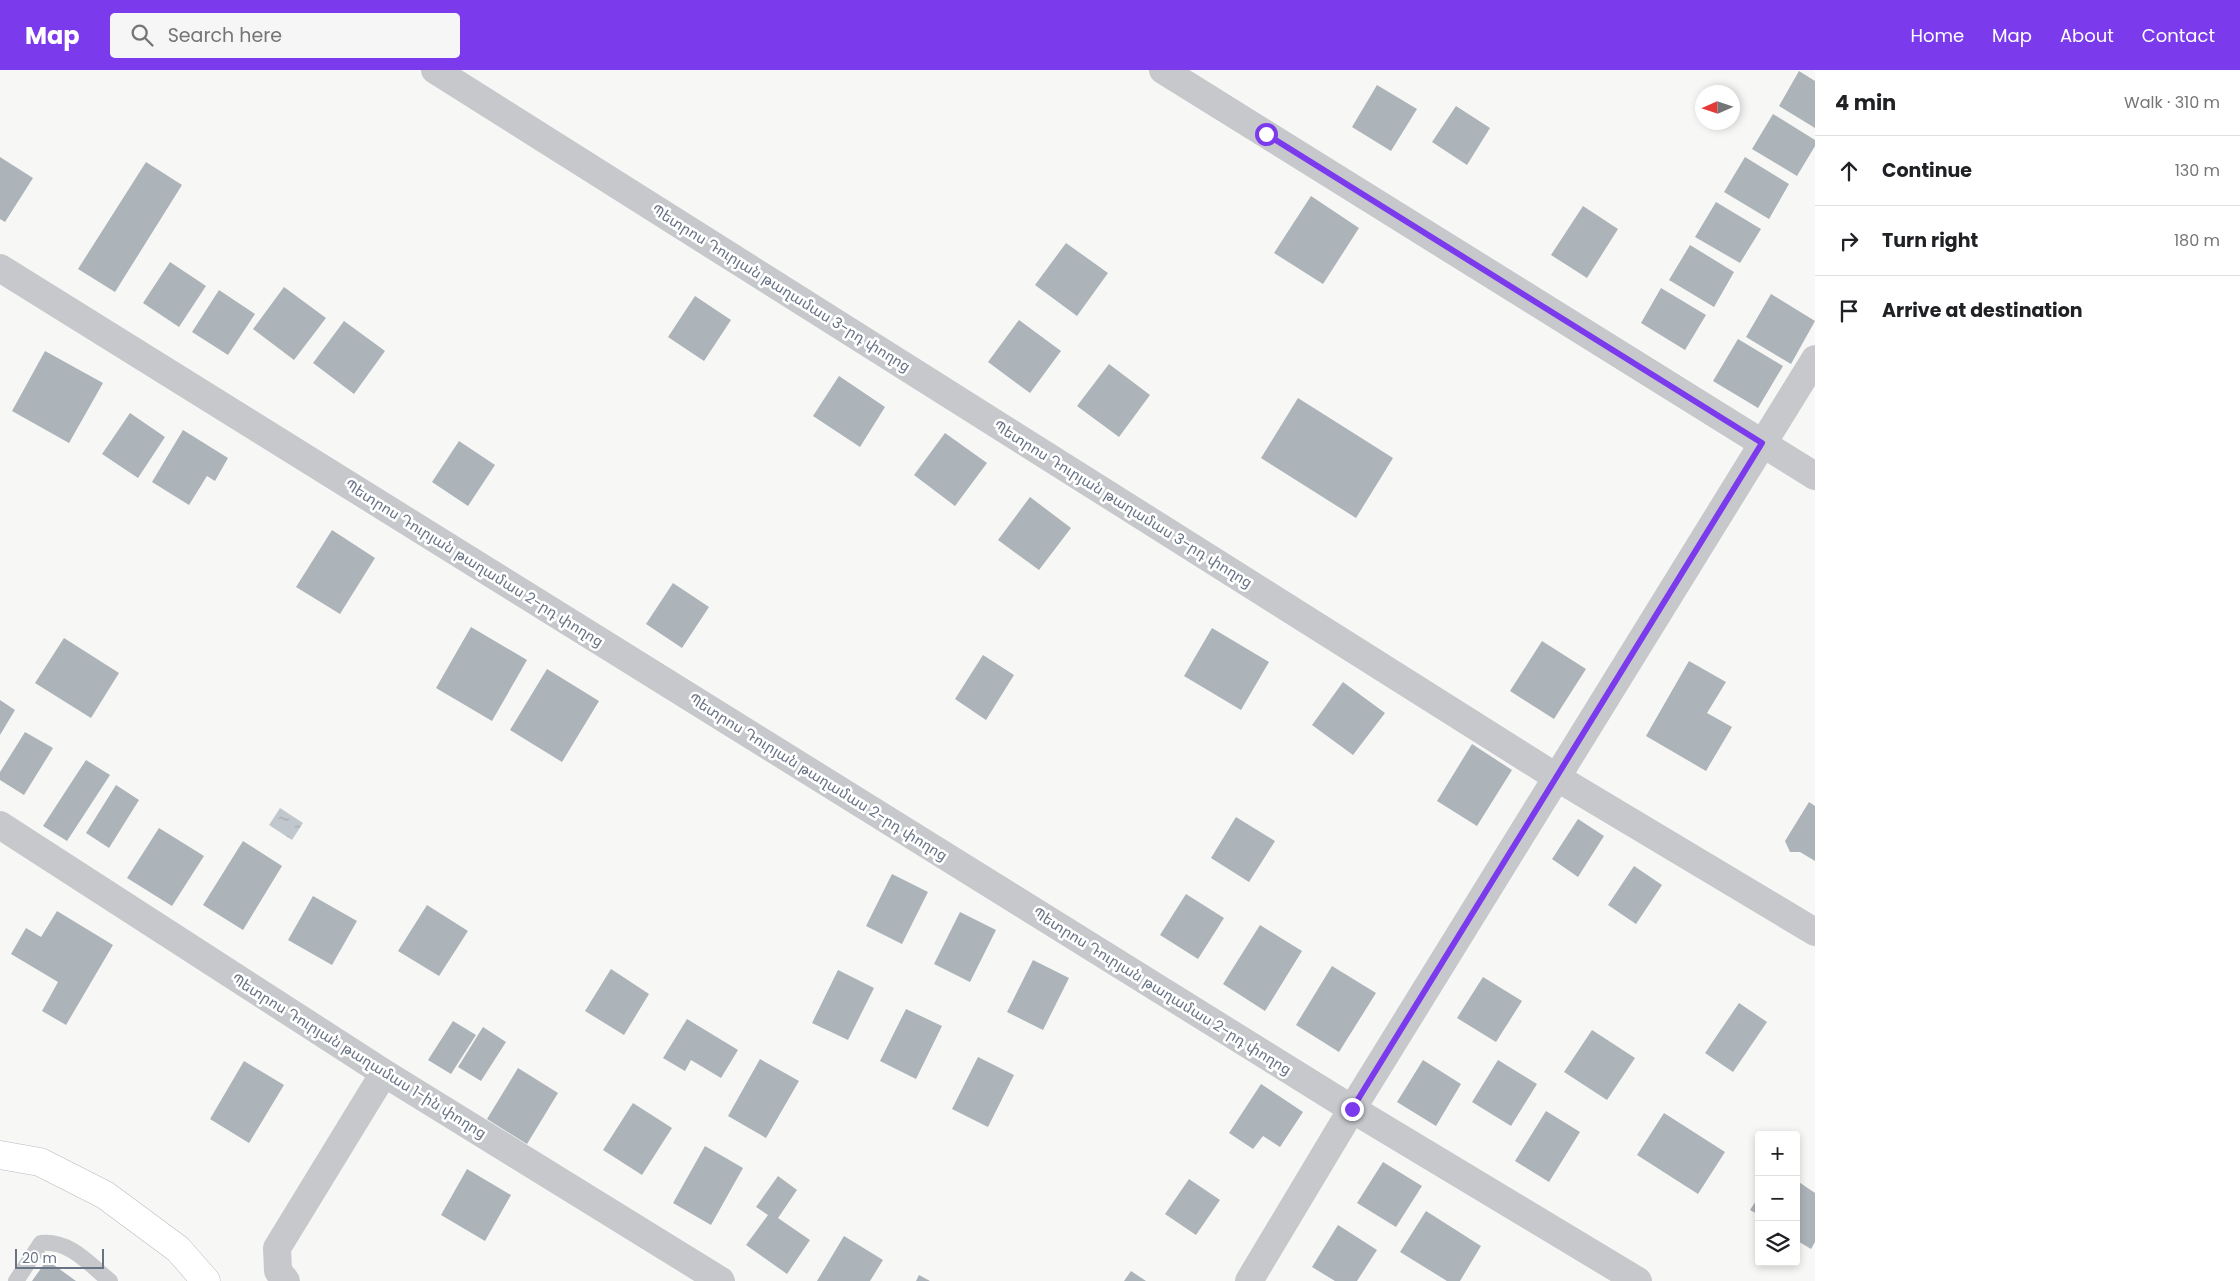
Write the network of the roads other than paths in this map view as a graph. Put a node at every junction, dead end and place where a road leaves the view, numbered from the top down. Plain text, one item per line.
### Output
1 (435, 70) edge
2 (1163, 70) edge
3 (0, 268) edge
4 (1815, 359) edge
5 (1762, 443) junction
6 (1815, 476) edge
7 (1556, 777) junction
8 (0, 825) edge
9 (1815, 932) edge
10 (384, 1074) junction
11 (1352, 1109) junction
12 (0, 1155) edge
13 (16, 1281) edge
14 (110, 1281) edge
15 (206, 1281) edge
16 (286, 1281) edge
17 (721, 1281) edge
18 (1249, 1281) edge
19 (1638, 1281) edge

1 - 7 street, Պետրոս Դուրյան թաղամաս 3-րդ փողոց
2 - 5 street
3 - 11 street, Պետրոս Դուրյան թաղամաս 2-րդ փողոց
4 - 5 street
5 - 6 street
5 - 7 street
7 - 9 street, Պետրոս Դուրյան թաղամաս 3-րդ փողոց
7 - 11 street
8 - 10 street, Պետրոս Դուրյան թաղամաս 1-ին փողոց
10 - 16 street
10 - 17 street, Պետրոս Դուրյան թաղամաս 1-ին փողոց
11 - 18 street
11 - 19 street, Պետրոս Դուրյան թաղամաս 2-րդ փողոց
12 - 15 main road
13 - 14 lane

